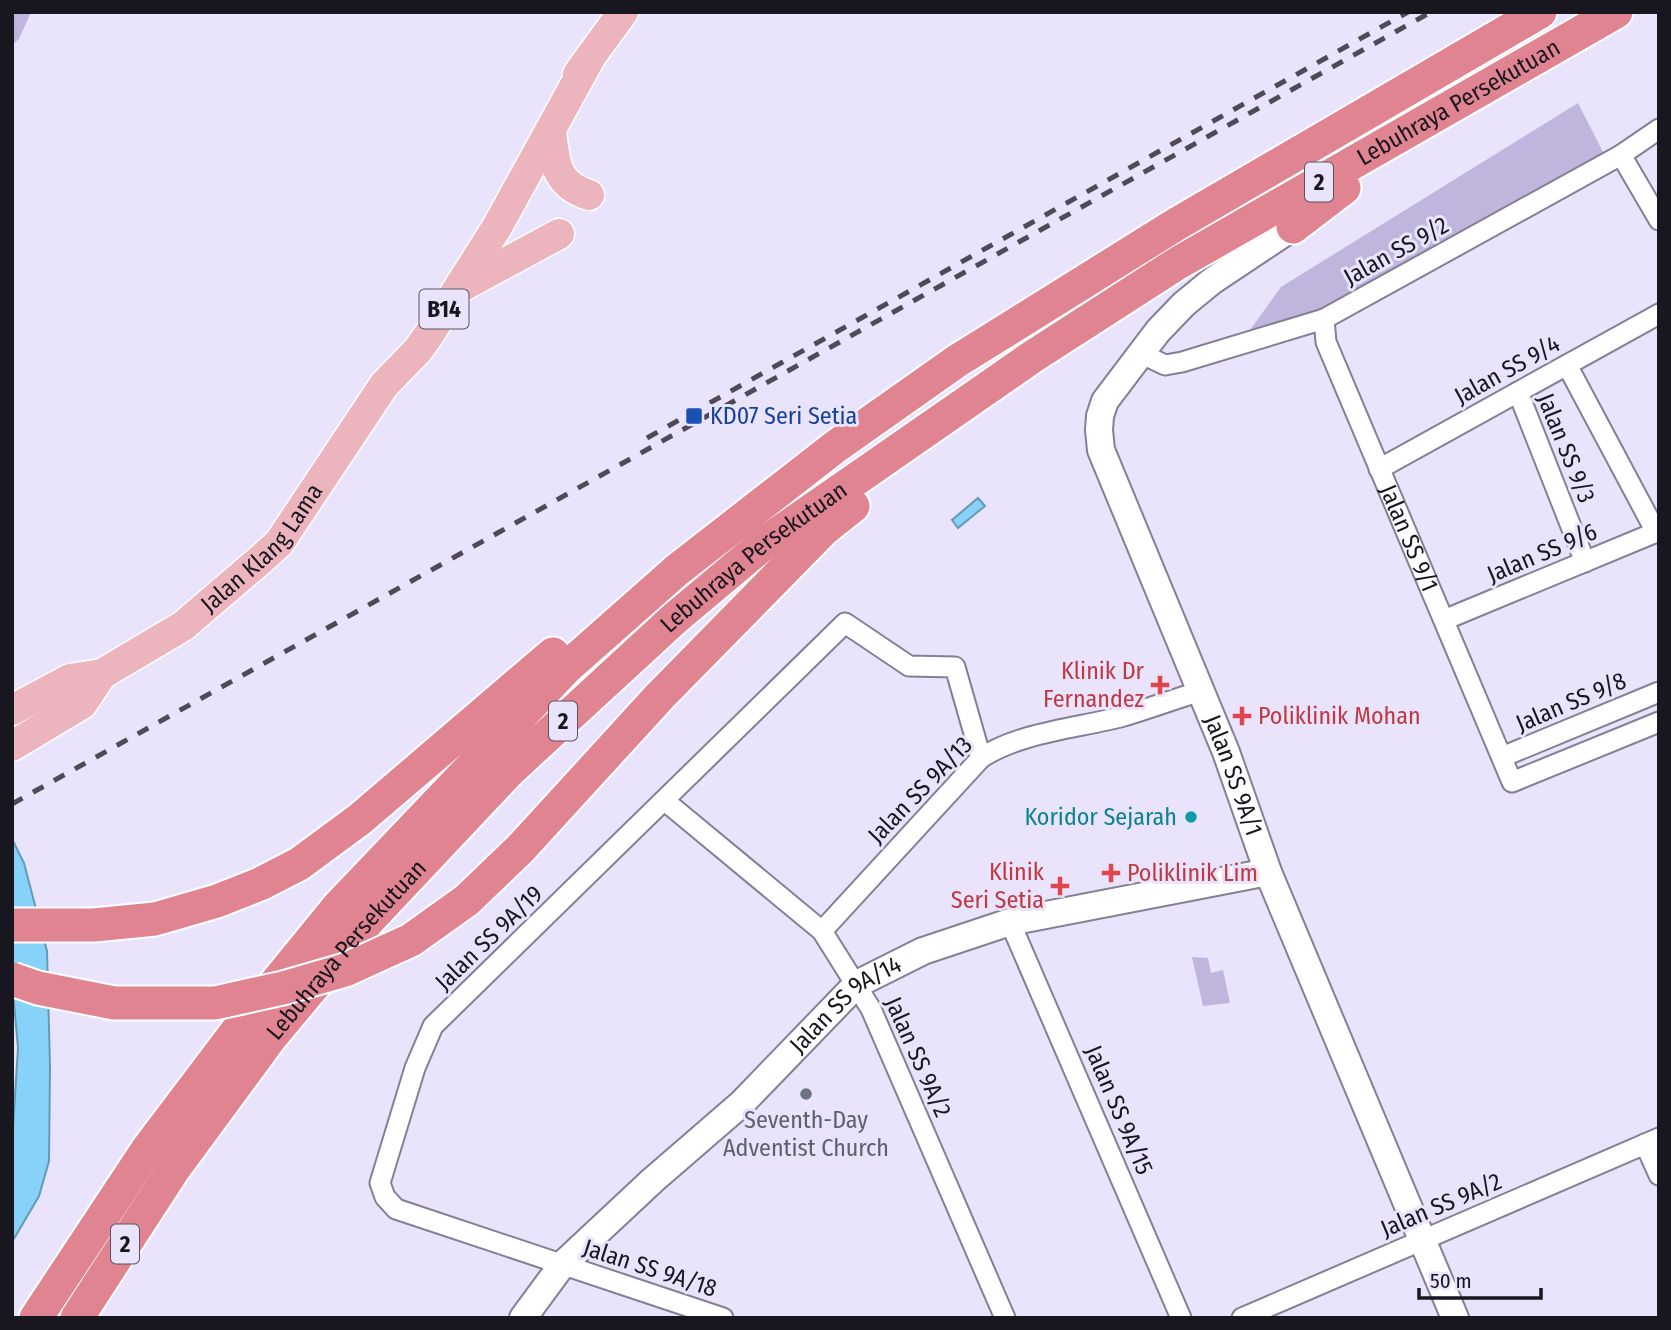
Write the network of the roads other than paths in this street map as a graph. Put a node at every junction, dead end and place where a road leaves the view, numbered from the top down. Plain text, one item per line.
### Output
1 (623, 12) edge
2 (1540, 12) edge
3 (1616, 12) edge
4 (590, 58) junction
5 (1461, 102) junction
6 (1659, 129) edge
7 (551, 131) junction
8 (1621, 155) junction
9 (589, 195) dead end
10 (1659, 220) edge
11 (1293, 227) joint
12 (559, 234) dead end
13 (456, 289) junction
14 (1659, 314) edge
15 (1324, 319) junction
16 (1140, 353) junction
17 (1032, 357) junction
18 (1567, 365) junction
19 (384, 385) junction
20 (1518, 392) junction
21 (1380, 469) junction
22 (1657, 531) edge
23 (1585, 562) junction
24 (677, 570) junction
25 (1444, 620) junction
26 (102, 674) junction
27 (1201, 691) junction
28 (1659, 692) edge
29 (12, 710) edge
30 (1657, 727) edge
31 (12, 746) edge
32 (1502, 757) junction
33 (981, 758) junction
34 (665, 801) junction
35 (1268, 872) junction
36 (1010, 922) junction
37 (12, 925) edge
38 (822, 931) junction
39 (12, 979) edge
40 (857, 984) junction
41 (1652, 1141) edge
42 (1659, 1175) edge
43 (1422, 1240) junction
44 (562, 1265) junction
45 (1270, 1312) edge
46 (36, 1318) edge
47 (77, 1318) edge
48 (523, 1318) edge
49 (723, 1318) edge
50 (1005, 1318) edge
51 (1181, 1318) edge
52 (1242, 1318) edge
53 (1455, 1318) edge

1 - 4 main road, Jalan Klang Lama / B14
2 - 24 highway, Lebuhraya Persekutuan / 2
3 - 5 highway, Lebuhraya Persekutuan / 2
4 - 7 main road, Jalan Klang Lama / B14
4 - 19 main road, Jalan Klang Lama / B14
5 - 11 highway
5 - 17 highway, Lebuhraya Persekutuan / 2
6 - 8 street, Jalan SS 9/2
7 - 9 main road
7 - 13 main road, Jalan Klang Lama / B14
8 - 10 street
8 - 15 street, Jalan SS 9/2
11 - 16 street
12 - 13 main road
13 - 19 main road, Jalan Klang Lama / B14
14 - 18 street, Jalan SS 9/4
15 - 16 street, Jalan SS 9/2
15 - 21 street, Jalan SS 9/1
16 - 27 street, Jalan SS 9A/1
17 - 39 highway, bridge
17 - 47 highway, Lebuhraya Persekutuan / 2
18 - 20 street, Jalan SS 9/4
18 - 22 street, Jalan SS 9/3
19 - 26 main road, Jalan Klang Lama / B14
20 - 21 street, Jalan SS 9/4
20 - 23 street, Jalan SS 9/3
21 - 25 street, Jalan SS 9/1
22 - 23 street, Jalan SS 9/6
23 - 25 street, Jalan SS 9/6
24 - 37 highway
24 - 46 highway, Lebuhraya Persekutuan / 2
25 - 32 street, Jalan SS 9/1
26 - 29 main road, Jalan Klang Lama / B14
26 - 31 main road, Jalan Klang Lama / B14
27 - 33 street, Jalan SS 9A/13
27 - 35 street, Jalan SS 9A/1
28 - 32 street, Jalan SS 9/8
30 - 32 street, Jalan SS 9/1
33 - 34 street, Jalan SS 9A/19
33 - 38 street, Jalan SS 9A/13
34 - 38 street, Jalan SS 9A/2
34 - 44 street, Jalan SS 9A/19
35 - 36 street, Jalan SS 9A/14
35 - 43 street, Jalan SS 9A/1
36 - 40 street, Jalan SS 9A/14
36 - 51 street, Jalan SS 9A/15
38 - 40 street, Jalan SS 9A/2
40 - 44 street, Jalan SS 9A/14
40 - 50 street, Jalan SS 9A/2
41 - 42 street
41 - 43 street, Jalan SS 9A/2
43 - 45 street, Jalan SS 9A/2
43 - 53 street, Jalan SS 9A/1
44 - 48 street, Jalan SS 9A/14
44 - 49 street, Jalan SS 9A/18
45 - 52 street, Jalan SS 9A/2

